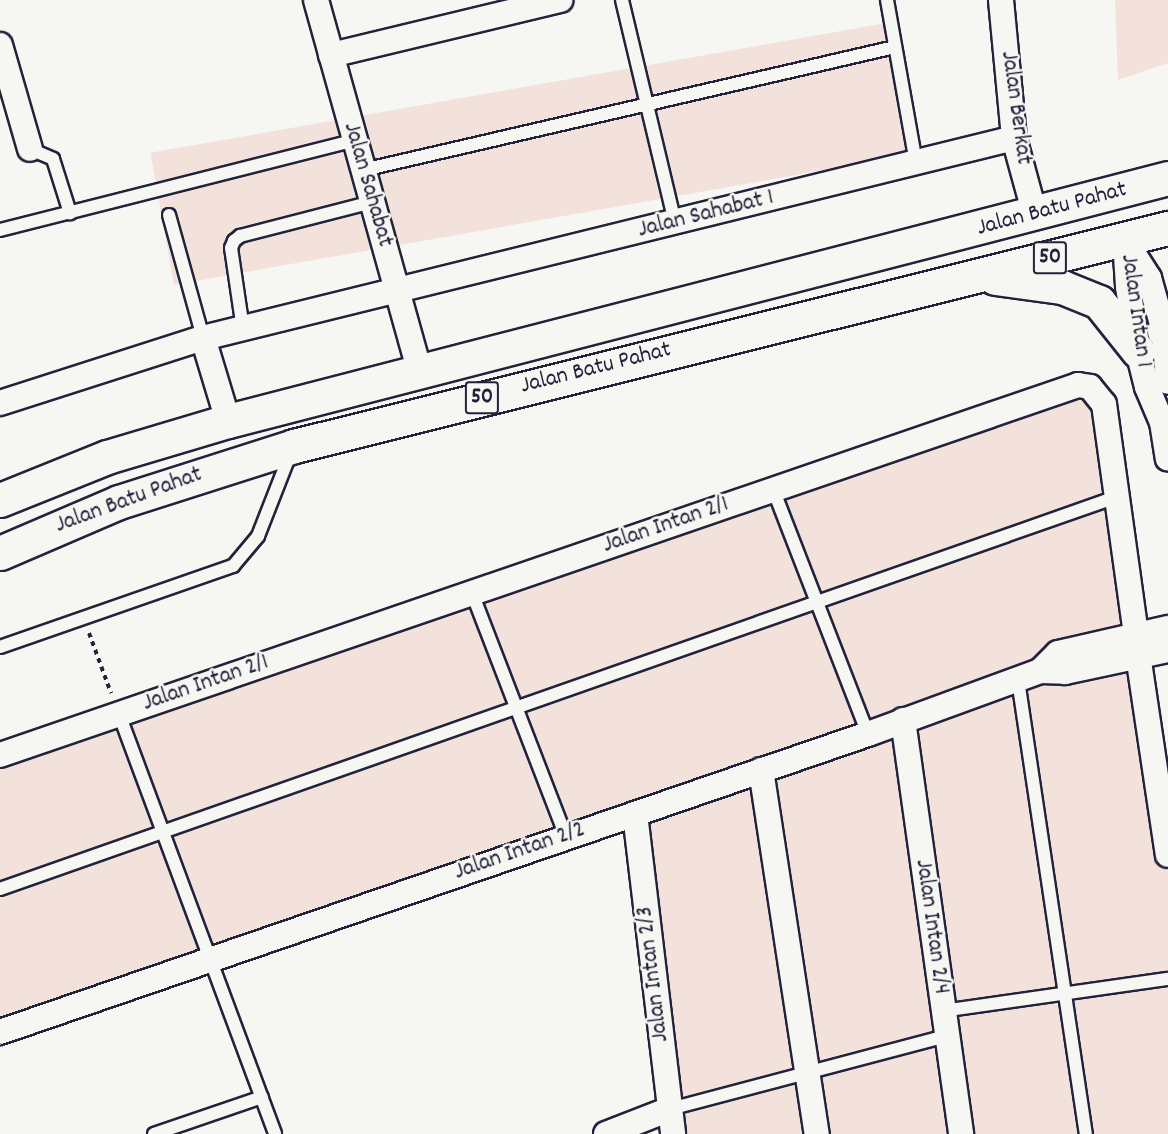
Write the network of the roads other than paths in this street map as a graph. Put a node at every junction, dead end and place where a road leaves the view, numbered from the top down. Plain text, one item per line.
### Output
1 (316, 0) edge
2 (560, 0) edge
3 (622, 0) edge
4 (887, 0) edge
5 (1001, 0) edge
6 (0, 45) edge
7 (895, 47) junction
8 (331, 55) junction
9 (647, 104) junction
10 (1014, 138) junction
11 (355, 140) junction
12 (30, 149) joint
13 (916, 162) junction
14 (363, 170) junction
15 (1168, 178) edge
16 (1168, 186) edge
17 (372, 202) junction
18 (70, 213) junction
19 (169, 215) dead end
20 (1030, 217) junction
21 (675, 222) junction
22 (1168, 228) edge
23 (0, 230) edge
24 (1125, 240) junction
25 (975, 276) junction
26 (397, 292) junction
27 (243, 329) junction
28 (1161, 337) edge
29 (204, 338) junction
30 (419, 369) junction
31 (1168, 382) edge
32 (1168, 391) edge
33 (0, 403) edge
34 (228, 421) junction
35 (1162, 422) junction
36 (294, 446) junction
37 (1168, 459) edge
38 (773, 489) junction
39 (1116, 497) junction
40 (0, 500) edge
41 (0, 553) edge
42 (472, 593) junction
43 (817, 602) junction
44 (1168, 628) edge
45 (1137, 645) junction
46 (0, 647) edge
47 (1168, 650) edge
48 (1029, 675) junction
49 (517, 708) junction
50 (119, 714) junction
51 (903, 720) junction
52 (868, 734) junction
53 (0, 755) edge
54 (761, 770) junction
55 (635, 814) junction
56 (162, 832) junction
57 (566, 836) junction
58 (1168, 855) edge
59 (0, 889) edge
60 (210, 960) junction
61 (1168, 979) edge
62 (1065, 993) junction
63 (942, 1011) junction
64 (0, 1032) edge
65 (947, 1036) junction
66 (808, 1073) junction
67 (262, 1097) junction
68 (670, 1109) junction
69 (154, 1134) edge
70 (276, 1134) edge
71 (606, 1134) edge
72 (673, 1134) edge
73 (817, 1134) edge
74 (961, 1134) edge
75 (1086, 1134) edge

1 - 8 street, Jalan Sahabat
2 - 8 street
3 - 9 lane
4 - 7 lane
5 - 10 street, Jalan Berkat
6 - 12 street
7 - 9 lane
7 - 13 lane
8 - 11 street, Jalan Sahabat
9 - 14 lane
9 - 21 lane
10 - 13 street, Jalan Sahabat 1
10 - 20 street, Jalan Berkat
11 - 14 street, Jalan Sahabat
11 - 18 lane
12 - 18 lane
13 - 21 street, Jalan Sahabat 1
14 - 17 street, Jalan Sahabat
15 - 20 highway, Jalan Batu Pahat / 50
16 - 24 highway
17 - 26 street, Jalan Sahabat
17 - 27 lane
18 - 23 lane
19 - 29 lane
20 - 24 highway
20 - 30 highway, Jalan Batu Pahat / 50
21 - 26 street, Jalan Sahabat 1
22 - 24 highway, Jalan Batu Pahat / 50
24 - 25 highway, Jalan Batu Pahat / 50
24 - 28 street, Jalan Intan 1
24 - 28 street, Jalan Intan 1
25 - 28 highway
25 - 36 highway, Jalan Batu Pahat / 50
26 - 27 street, Jalan Sahabat 1
26 - 30 street, Jalan Sahabat
27 - 29 street, Jalan Sahabat 1
28 - 31 street, Jalan Intan 1
28 - 35 street, Jalan Intan 1
29 - 33 street, Jalan Sahabat 1
29 - 34 street
30 - 34 highway, Jalan Batu Pahat / 50
32 - 35 street, Jalan Intan 1
34 - 40 highway, Jalan Batu Pahat / 50
35 - 37 street, Jalan Intan 1
36 - 41 highway, Jalan Batu Pahat / 50
36 - 46 lane
38 - 39 street, Jalan Intan 2/1
38 - 42 street, Jalan Intan 2/1
38 - 43 lane
39 - 43 lane
39 - 45 street, Jalan Intan 2/1
42 - 49 lane
42 - 50 street, Jalan Intan 2/1
43 - 49 lane
43 - 52 lane
44 - 45 street, Jalan Intan 2/2
45 - 47 street, Jalan Intan 2/2
45 - 48 street, Jalan Intan 2/2
45 - 58 street
48 - 51 street, Jalan Intan 2/2
48 - 62 lane
49 - 56 lane
49 - 57 lane
50 - 53 street, Jalan Intan 2/1
50 - 56 lane
51 - 52 street, Jalan Intan 2/2
51 - 63 street, Jalan Intan 2/4
52 - 54 street, Jalan Intan 2/2
54 - 55 street, Jalan Intan 2/2
54 - 66 street
55 - 57 street, Jalan Intan 2/2
55 - 68 street, Jalan Intan 2/3
56 - 59 lane
56 - 60 lane
57 - 60 street, Jalan Intan 2/2
60 - 64 street, Jalan Intan 2/2
60 - 67 lane
61 - 62 lane
62 - 63 lane
62 - 75 lane
63 - 65 street, Jalan Intan 2/4
65 - 66 lane
65 - 74 street, Jalan Intan 2/4
66 - 68 lane
66 - 73 street
67 - 69 lane
67 - 70 lane
68 - 71 street
68 - 72 street, Jalan Intan 2/3

